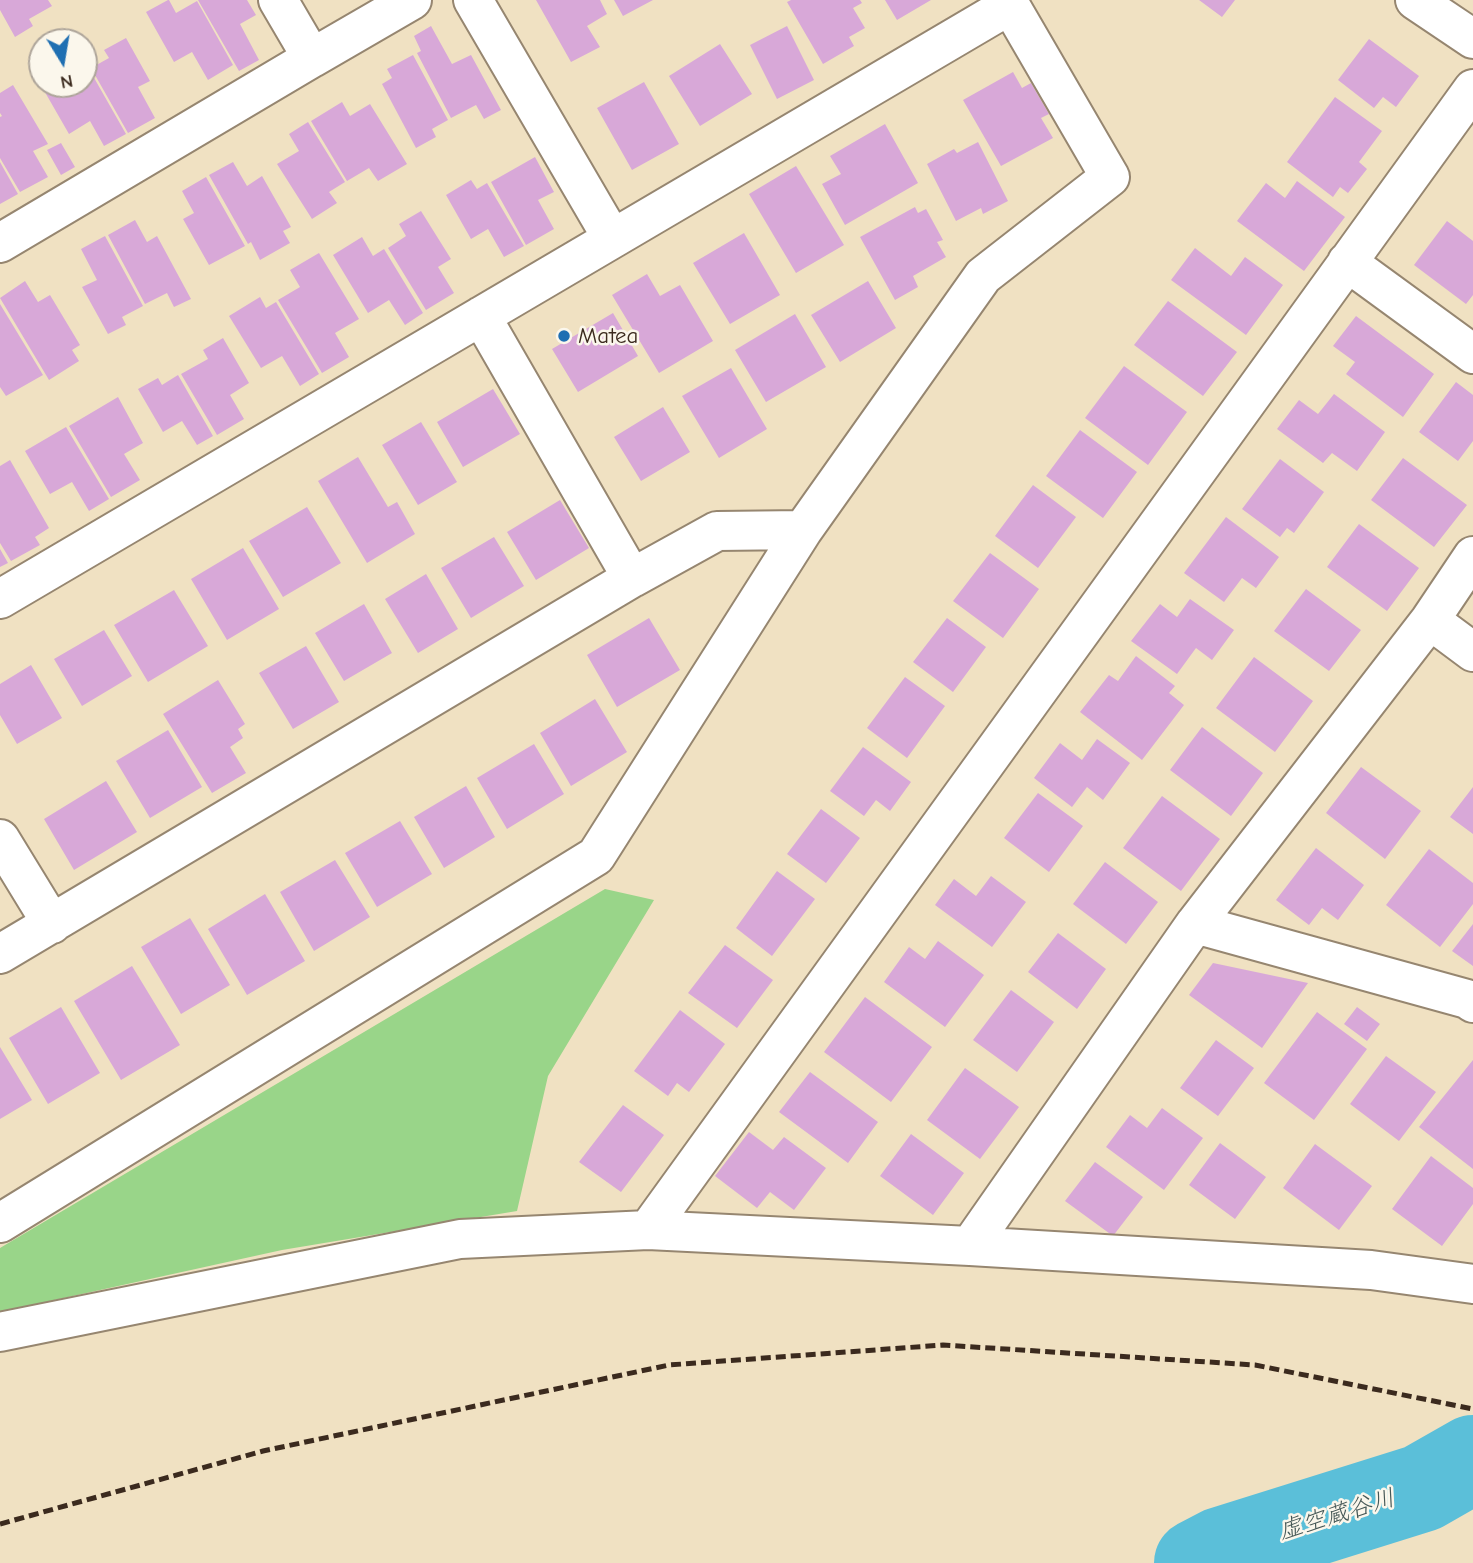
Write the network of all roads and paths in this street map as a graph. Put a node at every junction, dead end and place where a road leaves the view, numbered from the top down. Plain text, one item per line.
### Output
1 (278, 0) edge
2 (412, 0) edge
3 (473, 0) edge
4 (1415, 0) edge
5 (1473, 39) edge
6 (312, 58) junction
7 (1473, 89) edge
8 (612, 238) junction
9 (0, 243) edge
10 (1347, 262) junction
11 (481, 316) junction
12 (1473, 354) edge
13 (803, 530) junction
14 (1473, 556) edge
15 (632, 578) junction
16 (0, 599) edge
17 (1430, 620) junction
18 (1473, 652) edge
19 (0, 839) edge
20 (52, 924) junction
21 (1195, 924) junction
22 (0, 954) edge
23 (1473, 1003) edge
24 (0, 1223) edge
25 (648, 1230) junction
26 (970, 1246) junction
27 (1473, 1284) edge
28 (0, 1332) edge

1 - 6 street
2 - 6 street
3 - 8 street
4 - 5 street
6 - 9 street
7 - 10 street
8 - 11 street
8 - 13 street
10 - 12 street
10 - 25 street
11 - 15 street
11 - 16 street
13 - 15 street
13 - 24 street
14 - 17 street
15 - 20 street
17 - 18 street
17 - 21 street
19 - 20 street
20 - 22 street
21 - 23 street
21 - 26 street
25 - 26 street
25 - 28 street
26 - 27 street

